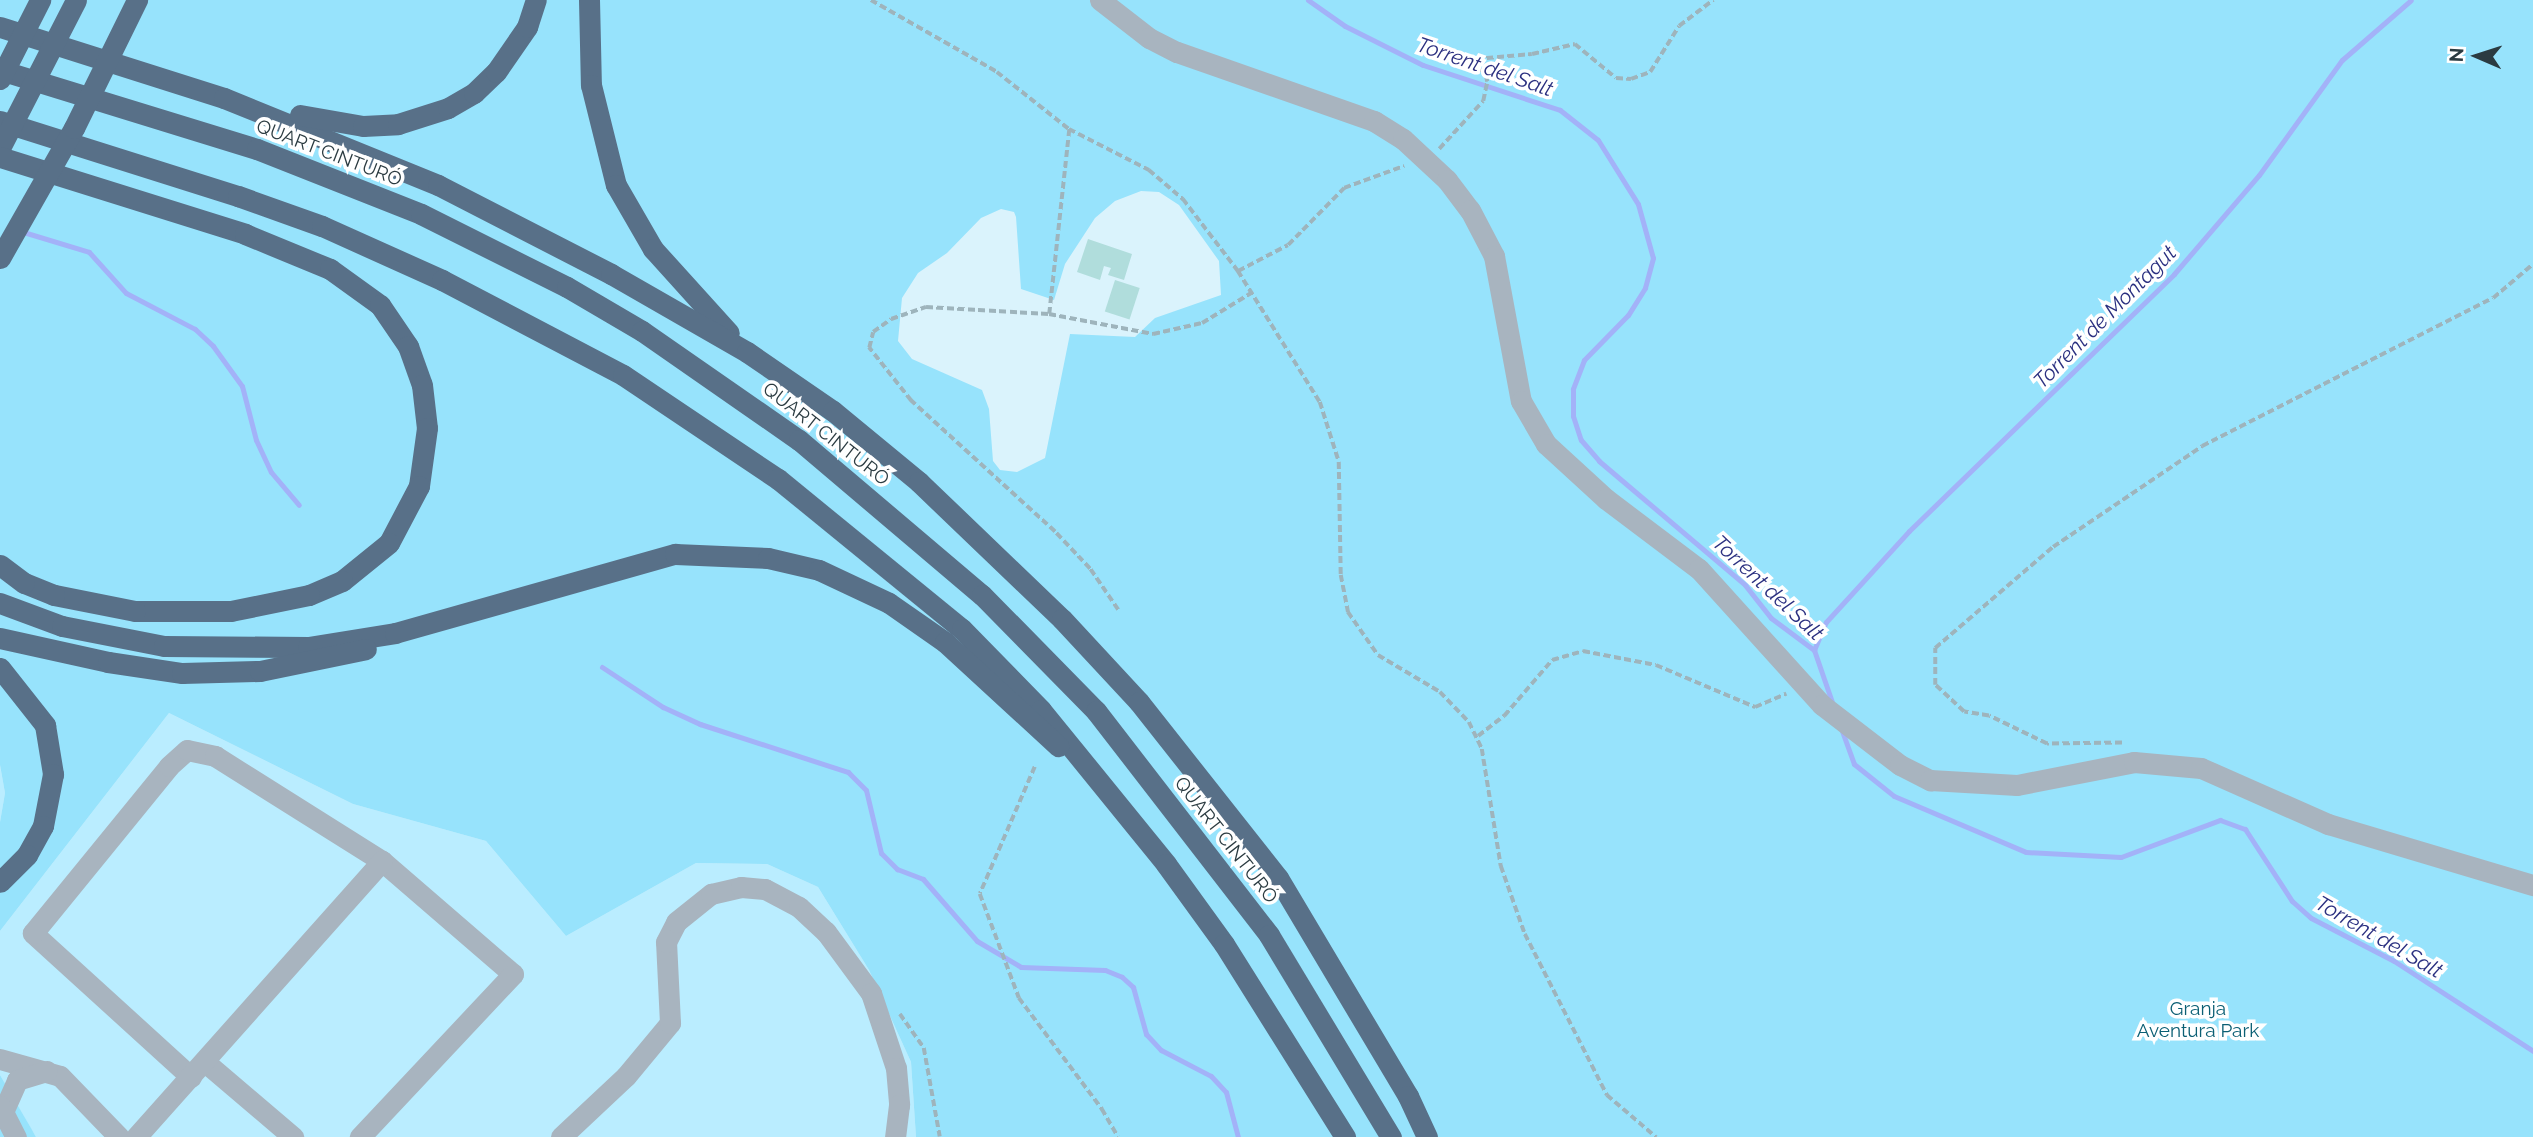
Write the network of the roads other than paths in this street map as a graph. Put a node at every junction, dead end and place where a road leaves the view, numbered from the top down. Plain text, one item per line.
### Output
1 (40, 0) edge
2 (76, 0) edge
3 (536, 0) edge
4 (589, 0) edge
5 (1100, 0) edge
6 (137, 1) edge
7 (0, 27) edge
8 (0, 69) edge
9 (0, 79) edge
10 (224, 98) junction
11 (0, 121) edge
12 (0, 148) edge
13 (0, 157) edge
14 (2, 254) edge
15 (747, 352) junction
16 (0, 565) edge
17 (0, 603) edge
18 (396, 633) junction
19 (0, 638) edge
20 (0, 668) edge
21 (1089, 771) junction
22 (382, 861) junction
23 (0, 882) edge
24 (2533, 885) edge
25 (0, 1059) edge
26 (198, 1069) junction
27 (48, 1070) junction
28 (2, 1109) edge
29 (16, 1137) edge
30 (119, 1137) edge
31 (136, 1137) edge
32 (293, 1137) edge
33 (360, 1137) edge
34 (561, 1137) edge
35 (895, 1137) edge
36 (1345, 1137) edge
37 (1391, 1137) edge
38 (1427, 1137) edge

1 - 9 highway
2 - 12 highway
3 - 10 highway
4 - 15 highway
5 - 24 street
6 - 14 highway
7 - 10 highway
8 - 37 highway, QUART CINTURÓ
10 - 15 highway
11 - 21 highway
13 - 16 highway
15 - 38 highway
17 - 18 highway
18 - 19 highway
18 - 21 highway
20 - 23 highway
21 - 36 highway
22 - 26 street
22 - 26 street
22 - 33 street
25 - 27 street
26 - 31 street
26 - 32 street
27 - 28 street
27 - 30 street
28 - 29 street
34 - 35 street

